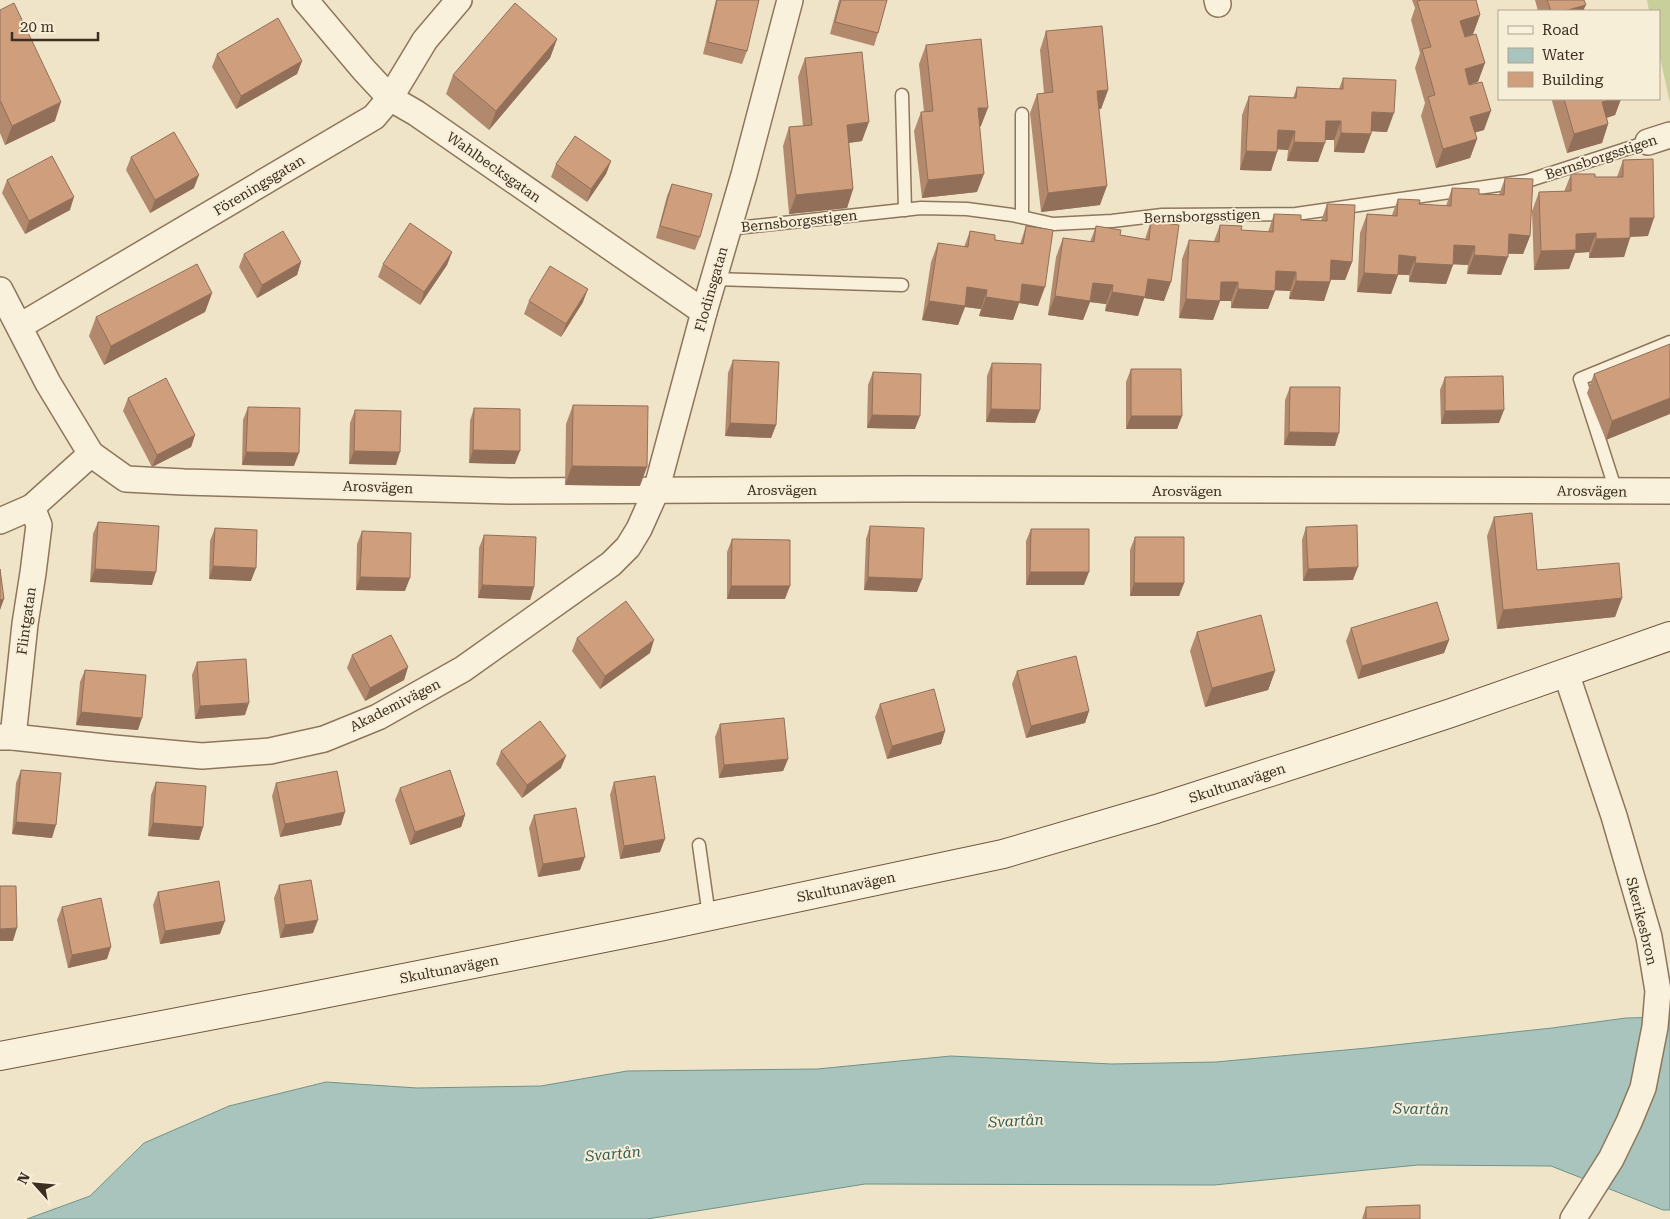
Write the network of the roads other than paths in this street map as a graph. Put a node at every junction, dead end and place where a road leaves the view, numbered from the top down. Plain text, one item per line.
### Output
1 (305, 0) edge
2 (459, 0) edge
3 (790, 0) edge
4 (902, 95) dead end
5 (390, 98) junction
6 (1022, 114) dead end
7 (1659, 138) edge
8 (905, 210) junction
9 (1022, 217) junction
10 (727, 229) junction
11 (713, 279) junction
12 (902, 285) dead end
13 (0, 290) edge
14 (704, 312) junction
15 (20, 326) junction
16 (1670, 342) edge
17 (91, 454) junction
18 (656, 491) junction
19 (1616, 491) junction
20 (1670, 491) edge
21 (32, 507) junction
22 (0, 521) edge
23 (1670, 636) edge
24 (1566, 673) junction
25 (7, 737) edge
26 (699, 845) dead end
27 (709, 916) junction
28 (0, 1056) edge
29 (1573, 1219) edge

1 - 5 street, Wahlbecksgatan
2 - 5 street, Föreningsgatan
3 - 10 street, Flodinsgatan
4 - 8 lane
5 - 14 street, Wahlbecksgatan
5 - 15 street, Föreningsgatan
6 - 9 lane
7 - 9 lane, Bernsborgsstigen
8 - 9 lane, Bernsborgsstigen
8 - 10 lane, Bernsborgsstigen
10 - 11 street, Flodinsgatan
11 - 12 lane
11 - 14 street, Flodinsgatan
13 - 15 street, Arosvägen
14 - 18 street, Flodinsgatan
15 - 17 street, Arosvägen
16 - 19 lane
17 - 18 street, Arosvägen
17 - 21 street
18 - 19 street, Arosvägen
18 - 25 street, Akademivägen
19 - 20 street, Arosvägen
21 - 22 street
21 - 25 street, Flintgatan
23 - 24 street, Skultunavägen
24 - 27 street, Skultunavägen
24 - 29 street, Skerikesbron
26 - 27 lane
27 - 28 street, Skultunavägen

